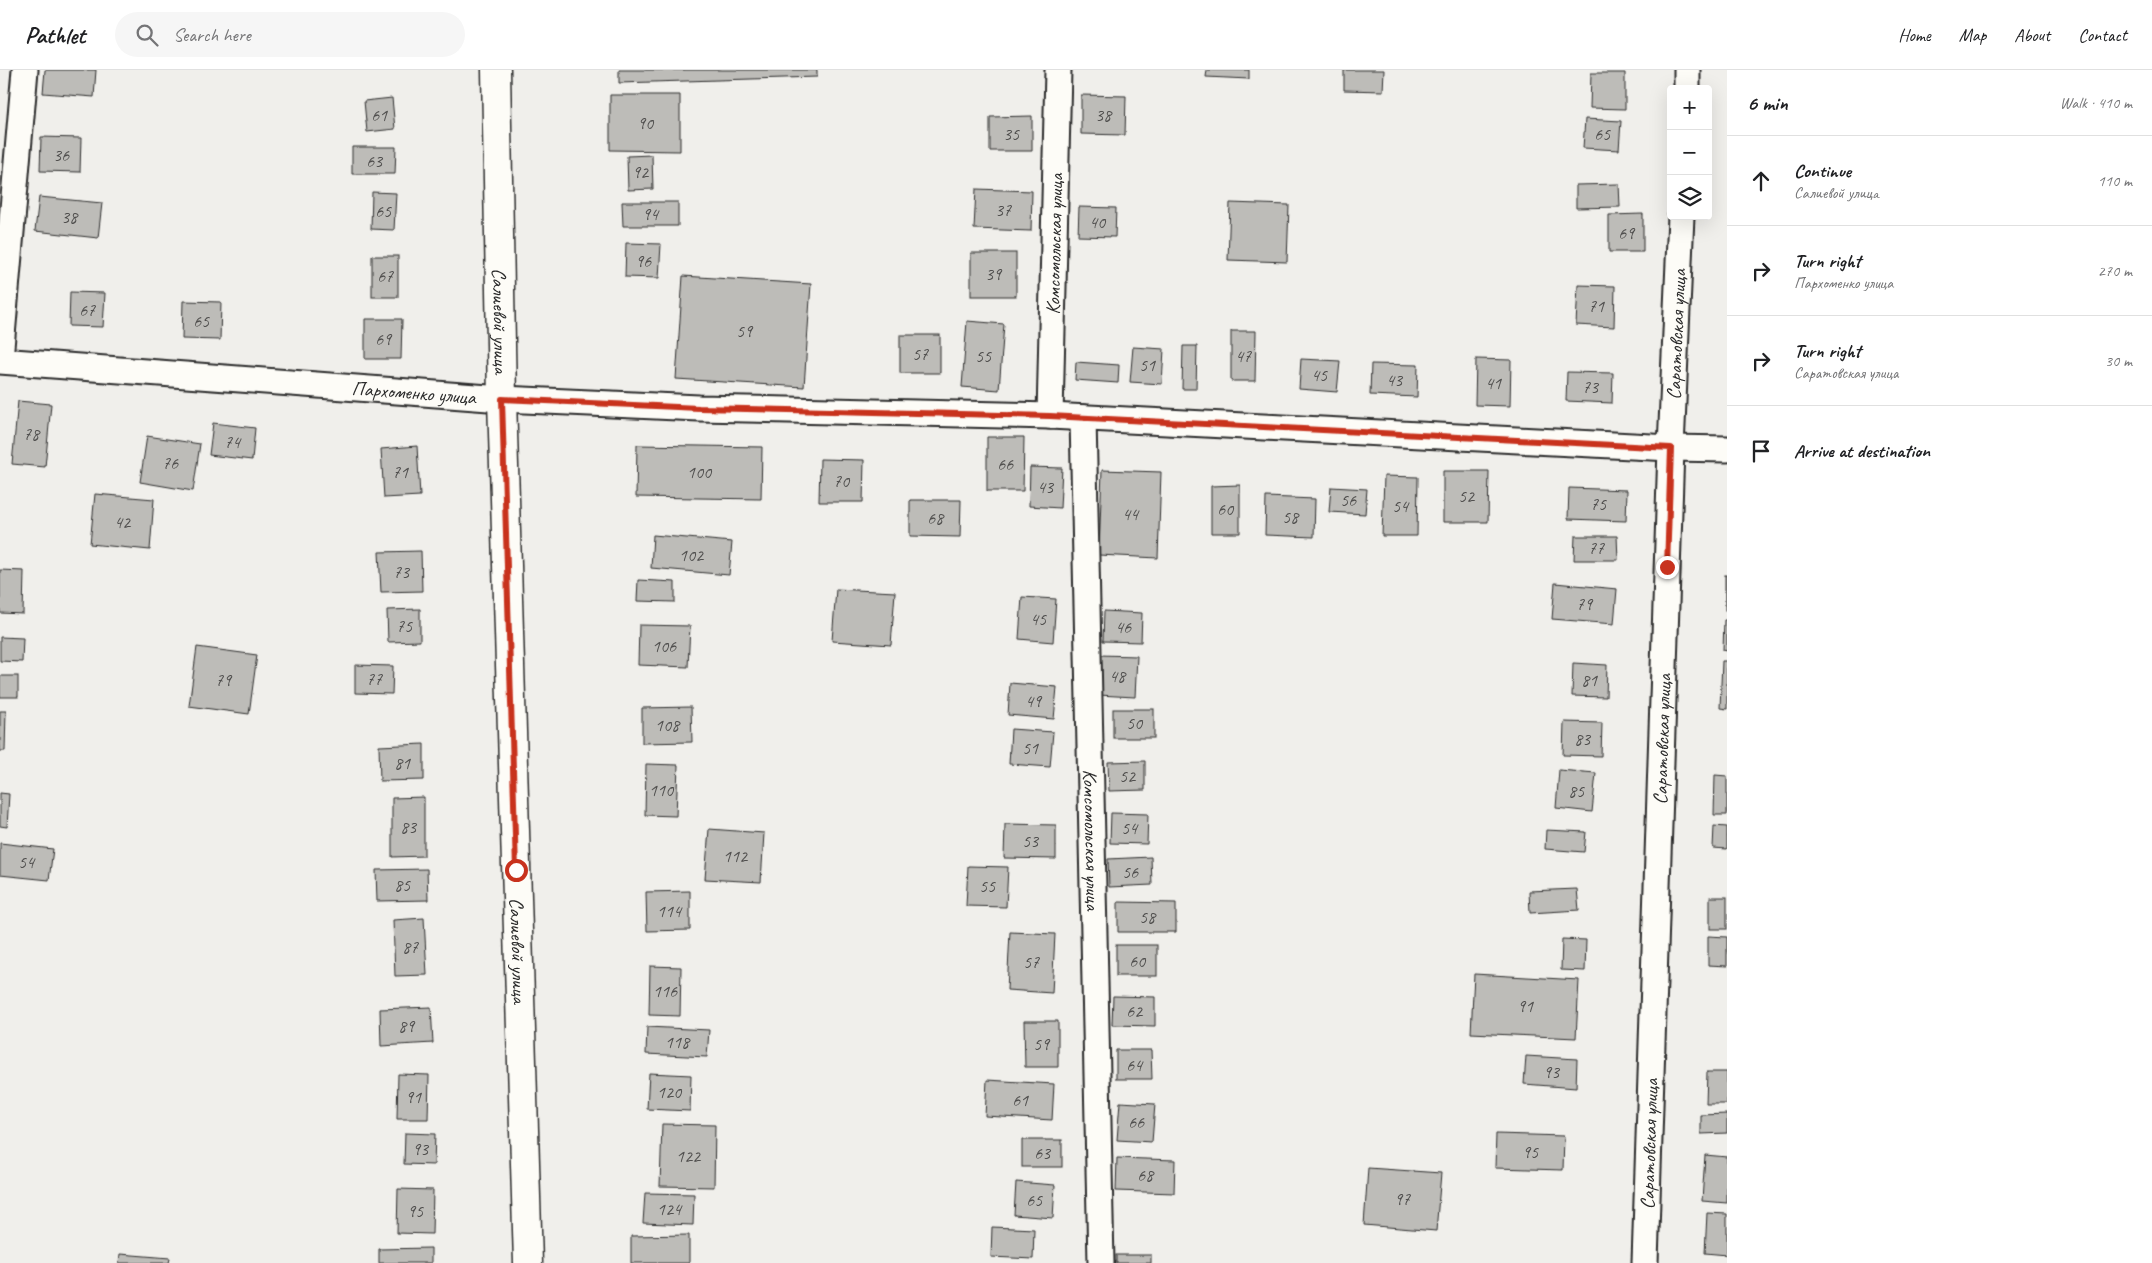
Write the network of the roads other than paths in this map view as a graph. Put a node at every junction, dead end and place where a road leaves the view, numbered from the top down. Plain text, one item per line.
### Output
1 (25, 70) edge
2 (496, 70) edge
3 (1058, 70) edge
4 (1688, 70) edge
5 (1687, 85) edge
6 (1681, 220) edge
7 (0, 360) edge
8 (502, 399) junction
9 (1050, 416) junction
10 (1083, 418) junction
11 (1671, 448) junction
12 (1727, 448) edge
13 (528, 1263) edge
14 (1101, 1263) edge
15 (1645, 1263) edge

1 - 7 street
2 - 8 main road, Салиевой улица
3 - 9 street, Комсомольская улица
4 - 5 street
6 - 11 street, Саратовская улица
7 - 8 street, Пархоменко улица
8 - 9 street, Пархоменко улица
8 - 13 main road, Салиевой улица
9 - 10 street, Пархоменко улица
10 - 11 street, Пархоменко улица
10 - 14 street, Комсомольская улица
11 - 12 street, Пархоменко улица
11 - 15 street, Саратовская улица

